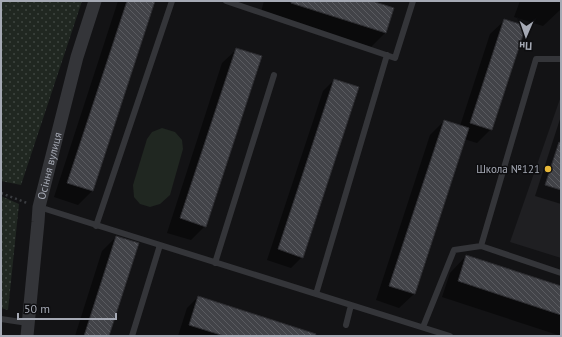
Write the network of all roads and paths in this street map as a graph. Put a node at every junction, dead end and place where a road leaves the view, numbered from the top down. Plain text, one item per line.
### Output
1 (95, 1) edge
2 (172, 1) edge
3 (226, 1) edge
4 (414, 1) edge
5 (387, 55) junction
6 (561, 59) edge
7 (274, 75) dead end
8 (1, 193) edge
9 (39, 207) junction
10 (96, 226) junction
11 (160, 246) junction
12 (481, 246) junction
13 (215, 263) junction
14 (561, 273) edge
15 (316, 294) junction
16 (351, 305) junction
17 (1, 319) edge
18 (346, 325) dead end
19 (423, 328) junction
20 (27, 329) edge
21 (132, 336) edge
22 (450, 336) edge

1 - 9 street, Осіння вулиця
2 - 10 lane
3 - 5 lane
4 - 5 lane
5 - 15 lane
6 - 12 lane
7 - 13 lane
8 - 9 path
9 - 10 lane
9 - 20 street, Осіння вулиця
10 - 11 lane
11 - 13 lane
11 - 21 lane
12 - 14 lane
12 - 19 lane
13 - 15 lane
15 - 16 lane
16 - 18 lane
16 - 19 lane
17 - 20 lane
19 - 22 lane

